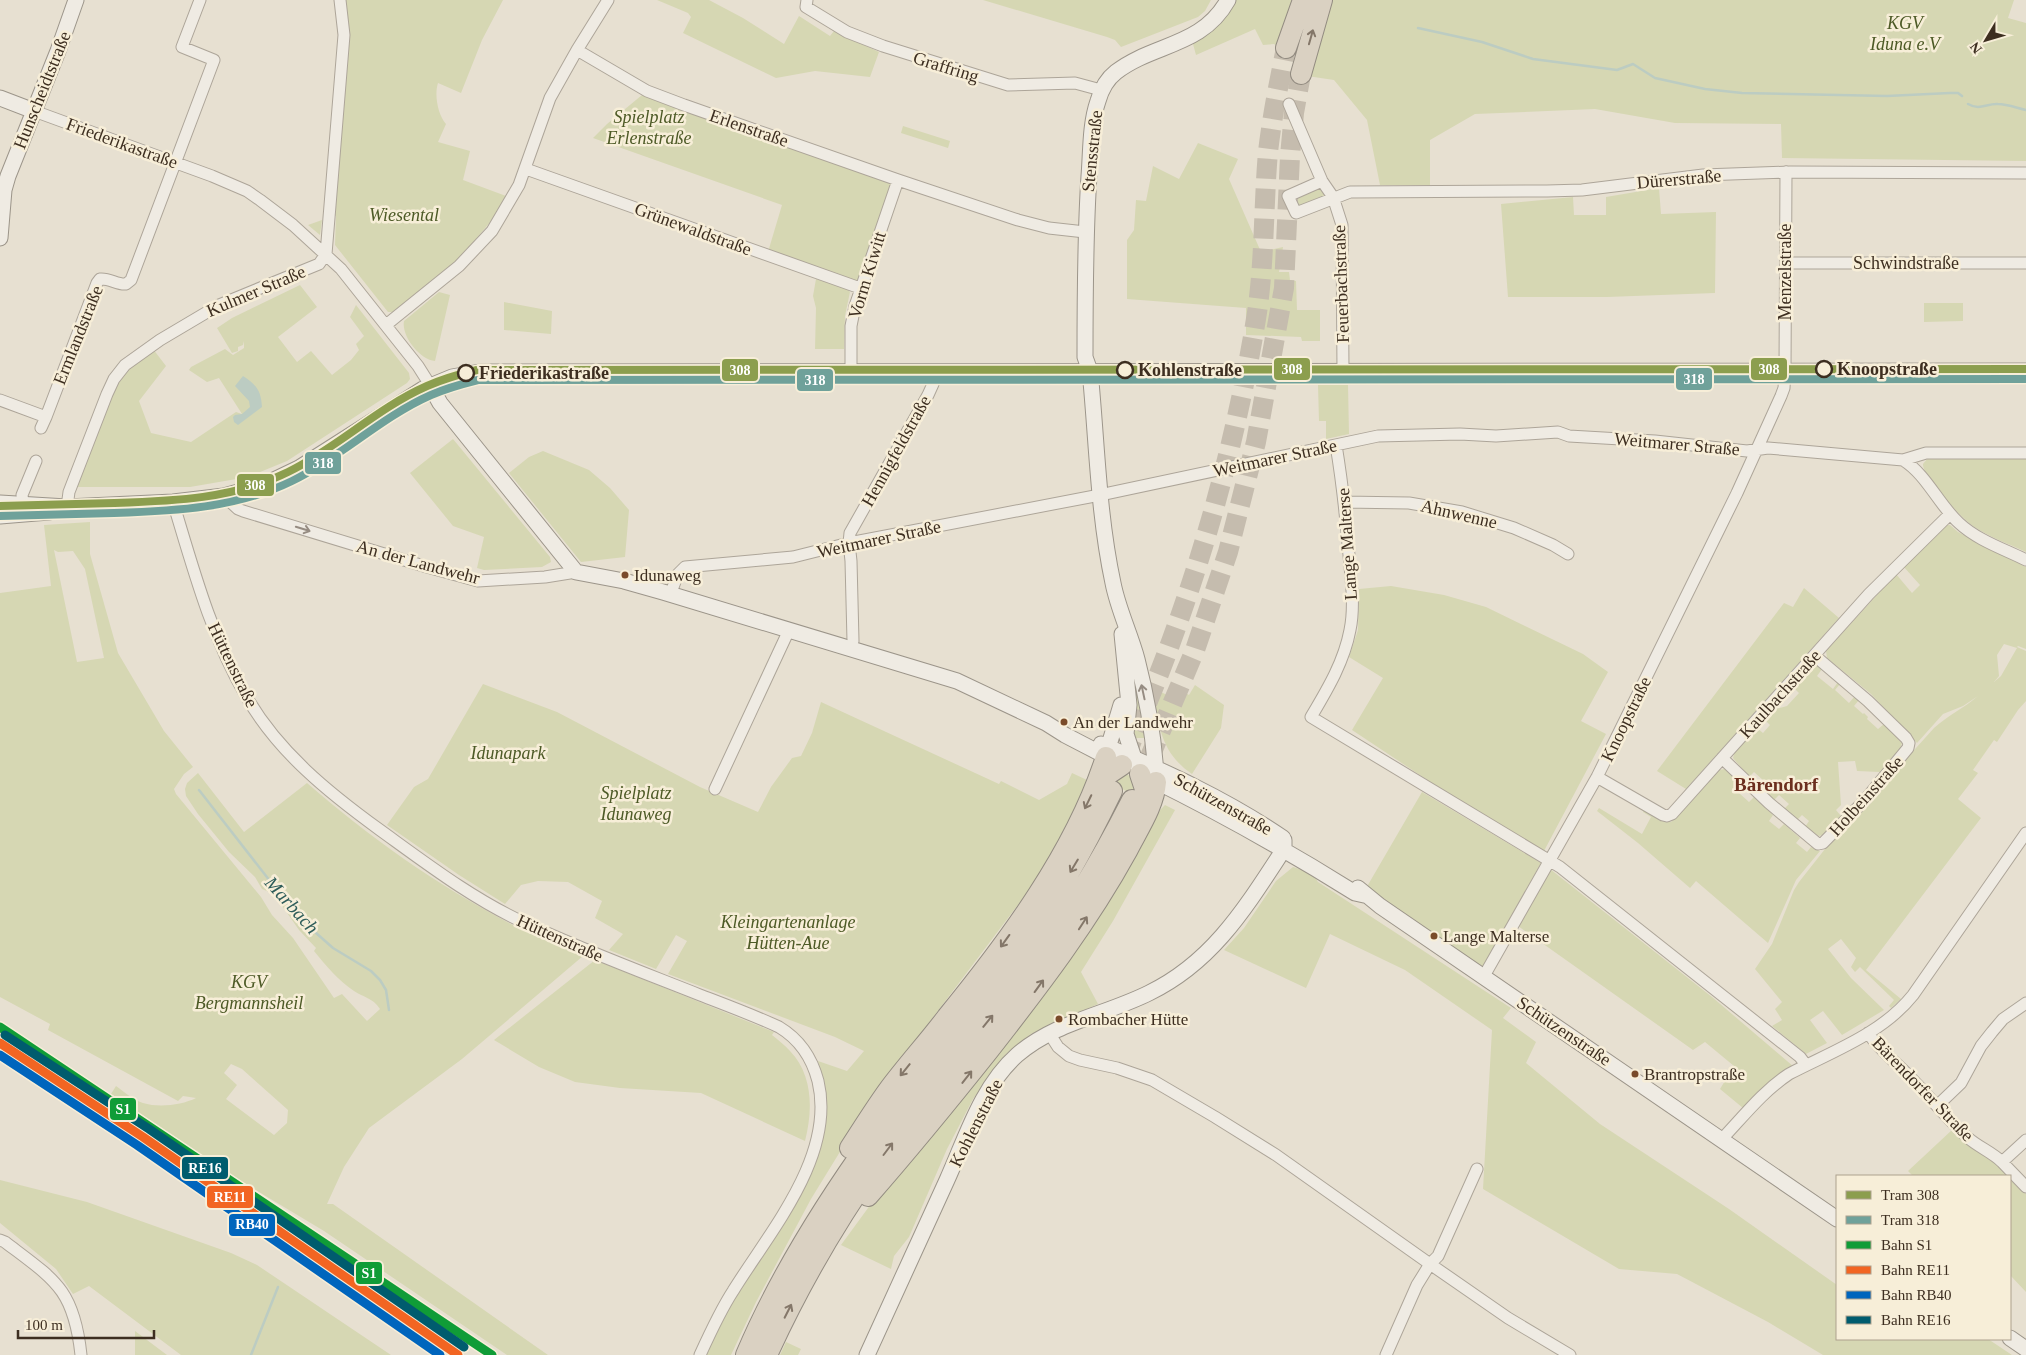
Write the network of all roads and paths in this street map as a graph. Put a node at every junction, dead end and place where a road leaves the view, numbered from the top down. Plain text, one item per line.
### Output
1 (76, 0) edge
2 (200, 0) edge
3 (340, 0) edge
4 (608, 0) edge
5 (807, 0) edge
6 (1228, 0) edge
7 (1304, 0) edge
8 (1322, 0) edge
9 (1286, 48) tunnel mouth
10 (577, 50) junction
11 (1301, 74) tunnel mouth
12 (1101, 90) junction
13 (0, 98) edge
14 (1289, 104) dead end
15 (34, 111) junction
16 (174, 163) junction
17 (526, 169) junction
18 (1786, 172) junction
19 (2026, 173) edge
20 (898, 180) junction
21 (1322, 181) junction
22 (1333, 197) junction
23 (1085, 232) junction
24 (0, 238) edge
25 (326, 254) junction
26 (1786, 263) junction
27 (2026, 263) edge
28 (860, 288) junction
29 (386, 326) junction
30 (851, 371) junction
31 (933, 371) junction
32 (1090, 371) junction
33 (1343, 371) junction
34 (1785, 371) junction
35 (2026, 371) edge
36 (430, 385) junction
37 (0, 400) edge
38 (1336, 445) junction
39 (1758, 448) junction
40 (2026, 453) edge
41 (1903, 460) junction
42 (36, 461) dead end
43 (1100, 495) junction
44 (224, 496) junction
45 (173, 502) junction
46 (1344, 502) junction
47 (0, 503) edge
48 (67, 507) junction
49 (23, 509) junction
50 (1950, 514) junction
51 (0, 516) edge
52 (849, 543) junction
53 (1568, 554) dead end
54 (2026, 560) edge
55 (576, 572) junction
56 (670, 595) junction
57 (1118, 603) junction
58 (788, 630) junction
59 (851, 649) junction
60 (1815, 656) junction
61 (1126, 669) junction
62 (1153, 740) junction
63 (1722, 758) junction
64 (1132, 764) junction
65 (1597, 777) junction
66 (715, 790) dead end
67 (2026, 833) edge
68 (1281, 844) junction
69 (1550, 861) junction
70 (1484, 976) junction
71 (2026, 1003) edge
72 (1049, 1033) junction
73 (1868, 1033) junction
74 (1806, 1065) junction
75 (1937, 1106) junction
76 (1721, 1140) junction
77 (2026, 1140) edge
78 (2002, 1162) junction
79 (1477, 1170) dead end
80 (2026, 1187) edge
81 (1836, 1218) edge
82 (0, 1240) edge
83 (1430, 1264) junction
84 (2011, 1339) edge
85 (2026, 1349) edge
86 (81, 1355) edge
87 (700, 1355) edge
88 (746, 1355) edge
89 (767, 1355) edge
90 (867, 1355) edge
91 (1386, 1355) edge
92 (1570, 1355) edge

1 - 15 street, Hunscheidtstraße
2 - 16 street
3 - 25 street, Kulmer Straße
4 - 10 street
5 - 12 street, Graffring
6 - 12 street, Stensstraße
7 - 9 highway
11 -> 8 highway
10 - 17 street
10 - 20 street, Erlenstraße
12 - 23 street, Stensstraße
13 - 15 street, Friederikastraße
14 - 21 street, Feuerbachstraße
15 - 16 street, Friederikastraße
15 - 24 street, Hunscheidtstraße
16 - 25 street, Friederikastraße
16 - 37 street, Ermlandstraße
17 - 28 street, Grünewaldstraße
17 - 29 street
18 - 19 street, Dürerstraße
18 - 22 street, Dürerstraße
18 - 26 street, Menzelstraße
20 - 23 street, Erlenstraße
20 - 28 street, Vorm Kiwitt
21 - 22 street, Feuerbachstraße
21 - 22 street, Feuerbachstraße
22 - 33 street, Feuerbachstraße
23 - 32 street, Stensstraße
25 - 29 street, Friederikastraße
25 - 48 street, Kulmer Straße
26 - 27 street, Schwindstraße
26 - 34 street, Menzelstraße
28 - 30 street, Vorm Kiwitt
29 - 36 street, Friederikastraße
30 - 31 street
30 - 36 street
31 - 32 street
31 - 52 street, Hennigfeldstraße
32 - 33 street
32 - 43 street
33 - 34 street
34 - 35 street
34 - 39 street, Knoopstraße
36 - 44 street
36 - 55 street, Friederikastraße
38 - 39 street, Weitmarer Straße
38 - 43 street, Weitmarer Straße
38 - 46 street, Lange Malterse
39 - 41 street, Weitmarer Straße
39 - 65 street, Knoopstraße
40 - 41 street, Weitmarer Straße
41 - 50 street
42 - 49 street
43 - 52 street, Weitmarer Straße
43 - 57 street
44 - 45 street
44 -> 55 street, An der Landwehr
45 - 48 street
45 - 87 street, Hüttenstraße
46 - 53 street, Ahnwenne
46 - 69 street, Lange Malterse
47 - 49 street
48 - 49 street
49 - 51 street
50 - 54 street
50 - 60 street, Kaulbachstraße
52 - 56 street, Weitmarer Straße
52 - 59 street, Hennigfeldstraße
55 - 56 street, An der Landwehr
56 - 58 street, An der Landwehr
57 - 61 street
62 -> 57 street
58 - 59 street, An der Landwehr
58 - 66 street
59 - 64 street, An der Landwehr
60 - 63 street, Kaulbachstraße
60 - 63 street, Holbeinstraße
61 - 64 street
61 - 64 street
62 - 64 street
62 - 64 street
63 - 65 street, Kaulbachstraße
64 - 68 street, Schützenstraße
64 -> 88 highway
89 -> 64 highway
65 - 69 street, Knoopstraße
67 - 73 street
68 - 70 street, Schützenstraße
68 - 72 street, Kohlenstraße
69 - 70 street, Knoopstraße
69 - 74 street, Lange Malterse
70 - 76 street, Schützenstraße
71 - 75 street
72 - 83 street
72 - 90 street, Kohlenstraße
73 - 74 street
73 - 75 street, Bärendorfer Straße
74 - 76 street
75 - 78 street, Bärendorfer Straße
76 - 81 street, Schützenstraße
77 - 78 street
78 - 80 street, Bärendorfer Straße
79 - 83 street
82 - 86 street
83 - 91 street
83 - 92 street
84 - 85 street

